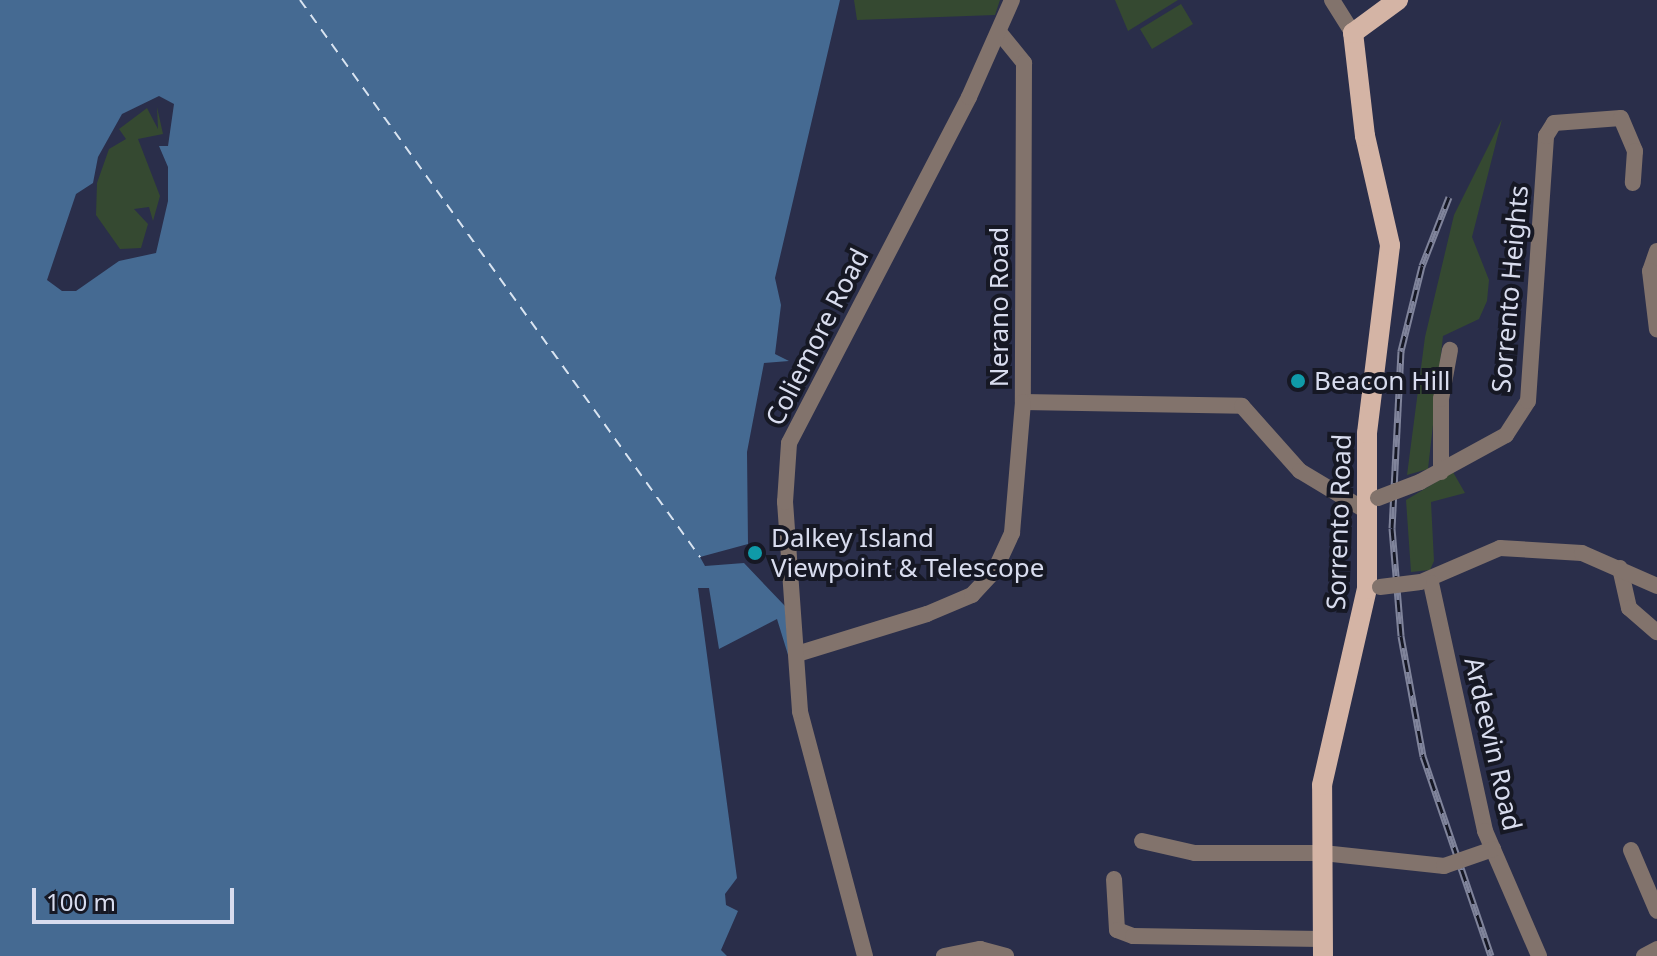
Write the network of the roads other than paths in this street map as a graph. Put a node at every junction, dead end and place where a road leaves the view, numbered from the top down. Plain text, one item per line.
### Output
1 (1012, 0) edge
2 (1332, 0) edge
3 (1398, 0) edge
4 (999, 32) junction
5 (1353, 33) junction
6 (1633, 183) dead end
7 (1657, 251) edge
8 (1657, 330) edge
9 (1450, 350) dead end
10 (1023, 402) junction
11 (1441, 472) junction
12 (1369, 502) junction
13 (1620, 568) junction
14 (1425, 582) junction
15 (1657, 586) edge
16 (1373, 588) junction
17 (1657, 632) edge
18 (797, 654) junction
19 (1142, 841) dead end
20 (1493, 849) junction
21 (1631, 850) dead end
22 (1323, 853) junction
23 (1114, 879) dead end
24 (1657, 911) edge
25 (1322, 947) edge
26 (1657, 949) edge
27 (865, 956) edge
28 (944, 956) edge
29 (1006, 956) edge
30 (1539, 956) edge
31 (1644, 956) edge

1 - 4 street, Coliemore Road
2 - 5 street, Sorrento Road
3 - 5 main road
4 - 10 street, Nerano Road
4 - 18 street, Coliemore Road
5 - 12 main road, Sorrento Road
6 - 11 street, Sorrento Heights
7 - 8 street
9 - 11 street
10 - 12 street, Nerano Road
10 - 18 street
11 - 12 street, Sorrento Heights, bridge
12 - 16 main road, Sorrento Road
13 - 14 street
13 - 15 street
13 - 17 street
14 - 16 street, bridge
14 - 20 street, Ardeevin Road
16 - 22 main road, Sorrento Road
18 - 27 street, Coliemore Road
19 - 22 street
20 - 22 street, bridge
20 - 30 street, Ardeevin Road
21 - 24 street
22 - 25 main road, Sorrento Road
23 - 25 street
26 - 31 street
28 - 29 street

